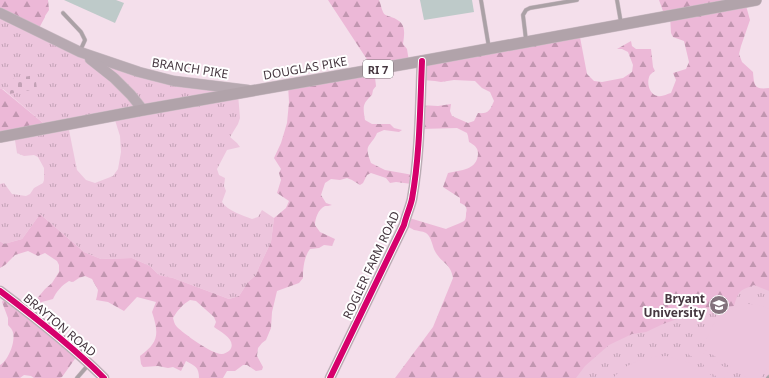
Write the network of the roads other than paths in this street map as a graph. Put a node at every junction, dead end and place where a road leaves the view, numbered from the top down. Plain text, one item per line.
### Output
1 (481, 0) edge
2 (577, 0) edge
3 (617, 0) edge
4 (756, 0) edge
5 (0, 12) edge
6 (63, 13) dead end
7 (621, 24) junction
8 (527, 42) junction
9 (489, 49) junction
10 (80, 52) junction
11 (422, 61) junction
12 (252, 91) junction
13 (143, 110) junction
14 (0, 136) edge
15 (0, 291) edge
16 (89, 363) junction
17 (77, 378) edge
18 (104, 378) edge
19 (330, 378) edge

1 - 9 lane
2 - 8 lane
3 - 7 lane
4 - 7 main road, DOUGLAS PIKE / RI 7
5 - 10 street, BRANCH PIKE
6 - 10 lane
7 - 8 main road, DOUGLAS PIKE / RI 7
8 - 9 main road, DOUGLAS PIKE / RI 7
9 - 11 main road, DOUGLAS PIKE / RI 7
10 - 12 street, BRANCH PIKE
10 - 13 street, BRANCH PIKE
11 - 12 main road, DOUGLAS PIKE / RI 7
11 - 19 street, ROGLER FARM ROAD
12 - 13 main road, DOUGLAS PIKE / RI 7
13 - 14 main road, DOUGLAS PIKE / RI 7
15 - 16 street, BRAYTON ROAD
16 - 17 lane
16 - 18 street, BRAYTON ROAD

